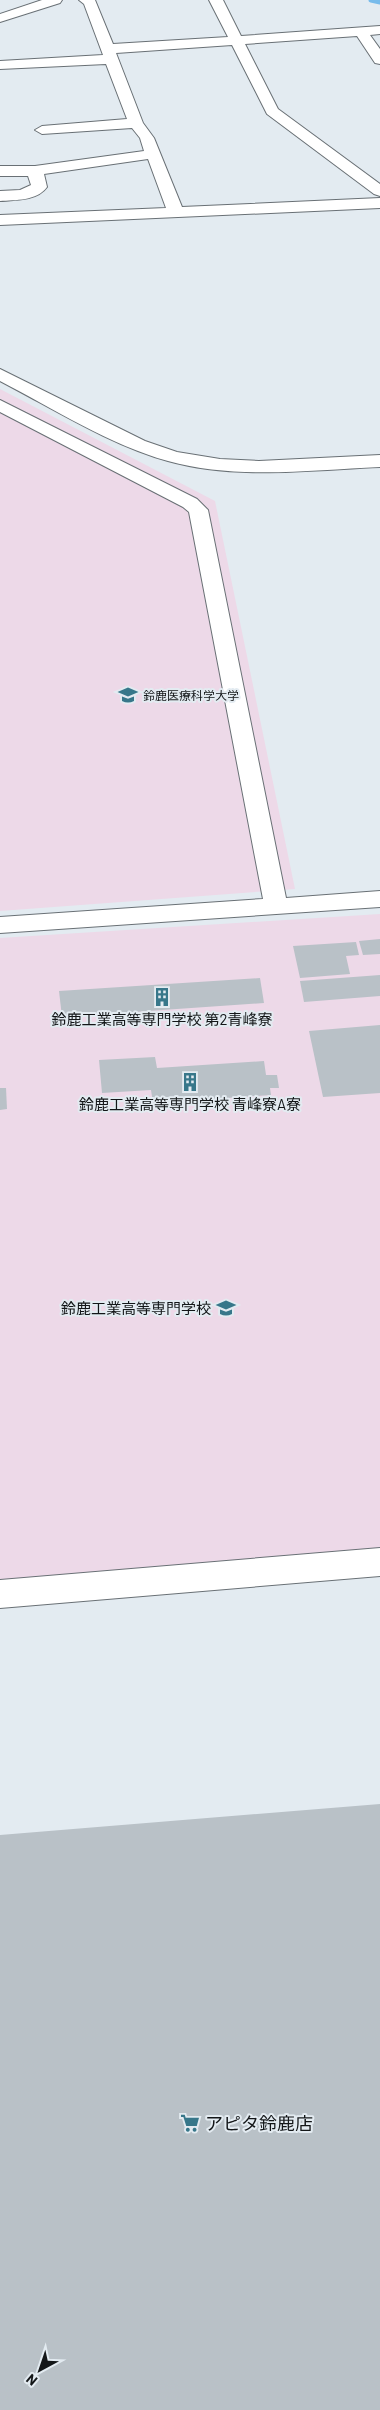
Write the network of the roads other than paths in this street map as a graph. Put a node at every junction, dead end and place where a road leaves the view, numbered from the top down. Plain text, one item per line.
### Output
1 (20, 0) edge
2 (55, 0) edge
3 (86, 0) edge
4 (216, 0) edge
5 (0, 7) edge
6 (0, 18) edge
7 (380, 30) edge
8 (361, 32) junction
9 (236, 40) junction
10 (110, 54) junction
11 (380, 60) edge
12 (0, 65) edge
13 (136, 123) junction
14 (42, 130) dead end
15 (153, 154) junction
16 (0, 171) edge
17 (35, 171) junction
18 (380, 191) edge
19 (0, 196) edge
20 (380, 203) edge
21 (176, 212) junction
22 (0, 220) edge
23 (0, 374) edge
24 (0, 405) edge
25 (380, 461) edge
26 (380, 899) edge
27 (276, 906) junction
28 (0, 925) edge
29 (380, 1562) edge
30 (0, 1594) edge

1 - 5 main road
2 - 6 main road
3 - 10 main road
4 - 9 main road
7 - 8 main road
8 - 9 main road
8 - 11 main road
9 - 10 main road
9 - 18 main road
10 - 12 main road
10 - 13 main road
13 - 14 main road
13 - 15 main road
15 - 17 main road
15 - 21 main road
16 - 17 main road
17 - 19 main road
20 - 21 main road
21 - 22 main road
23 - 25 main road
24 - 27 main road
26 - 27 main road
27 - 28 main road
29 - 30 main road

